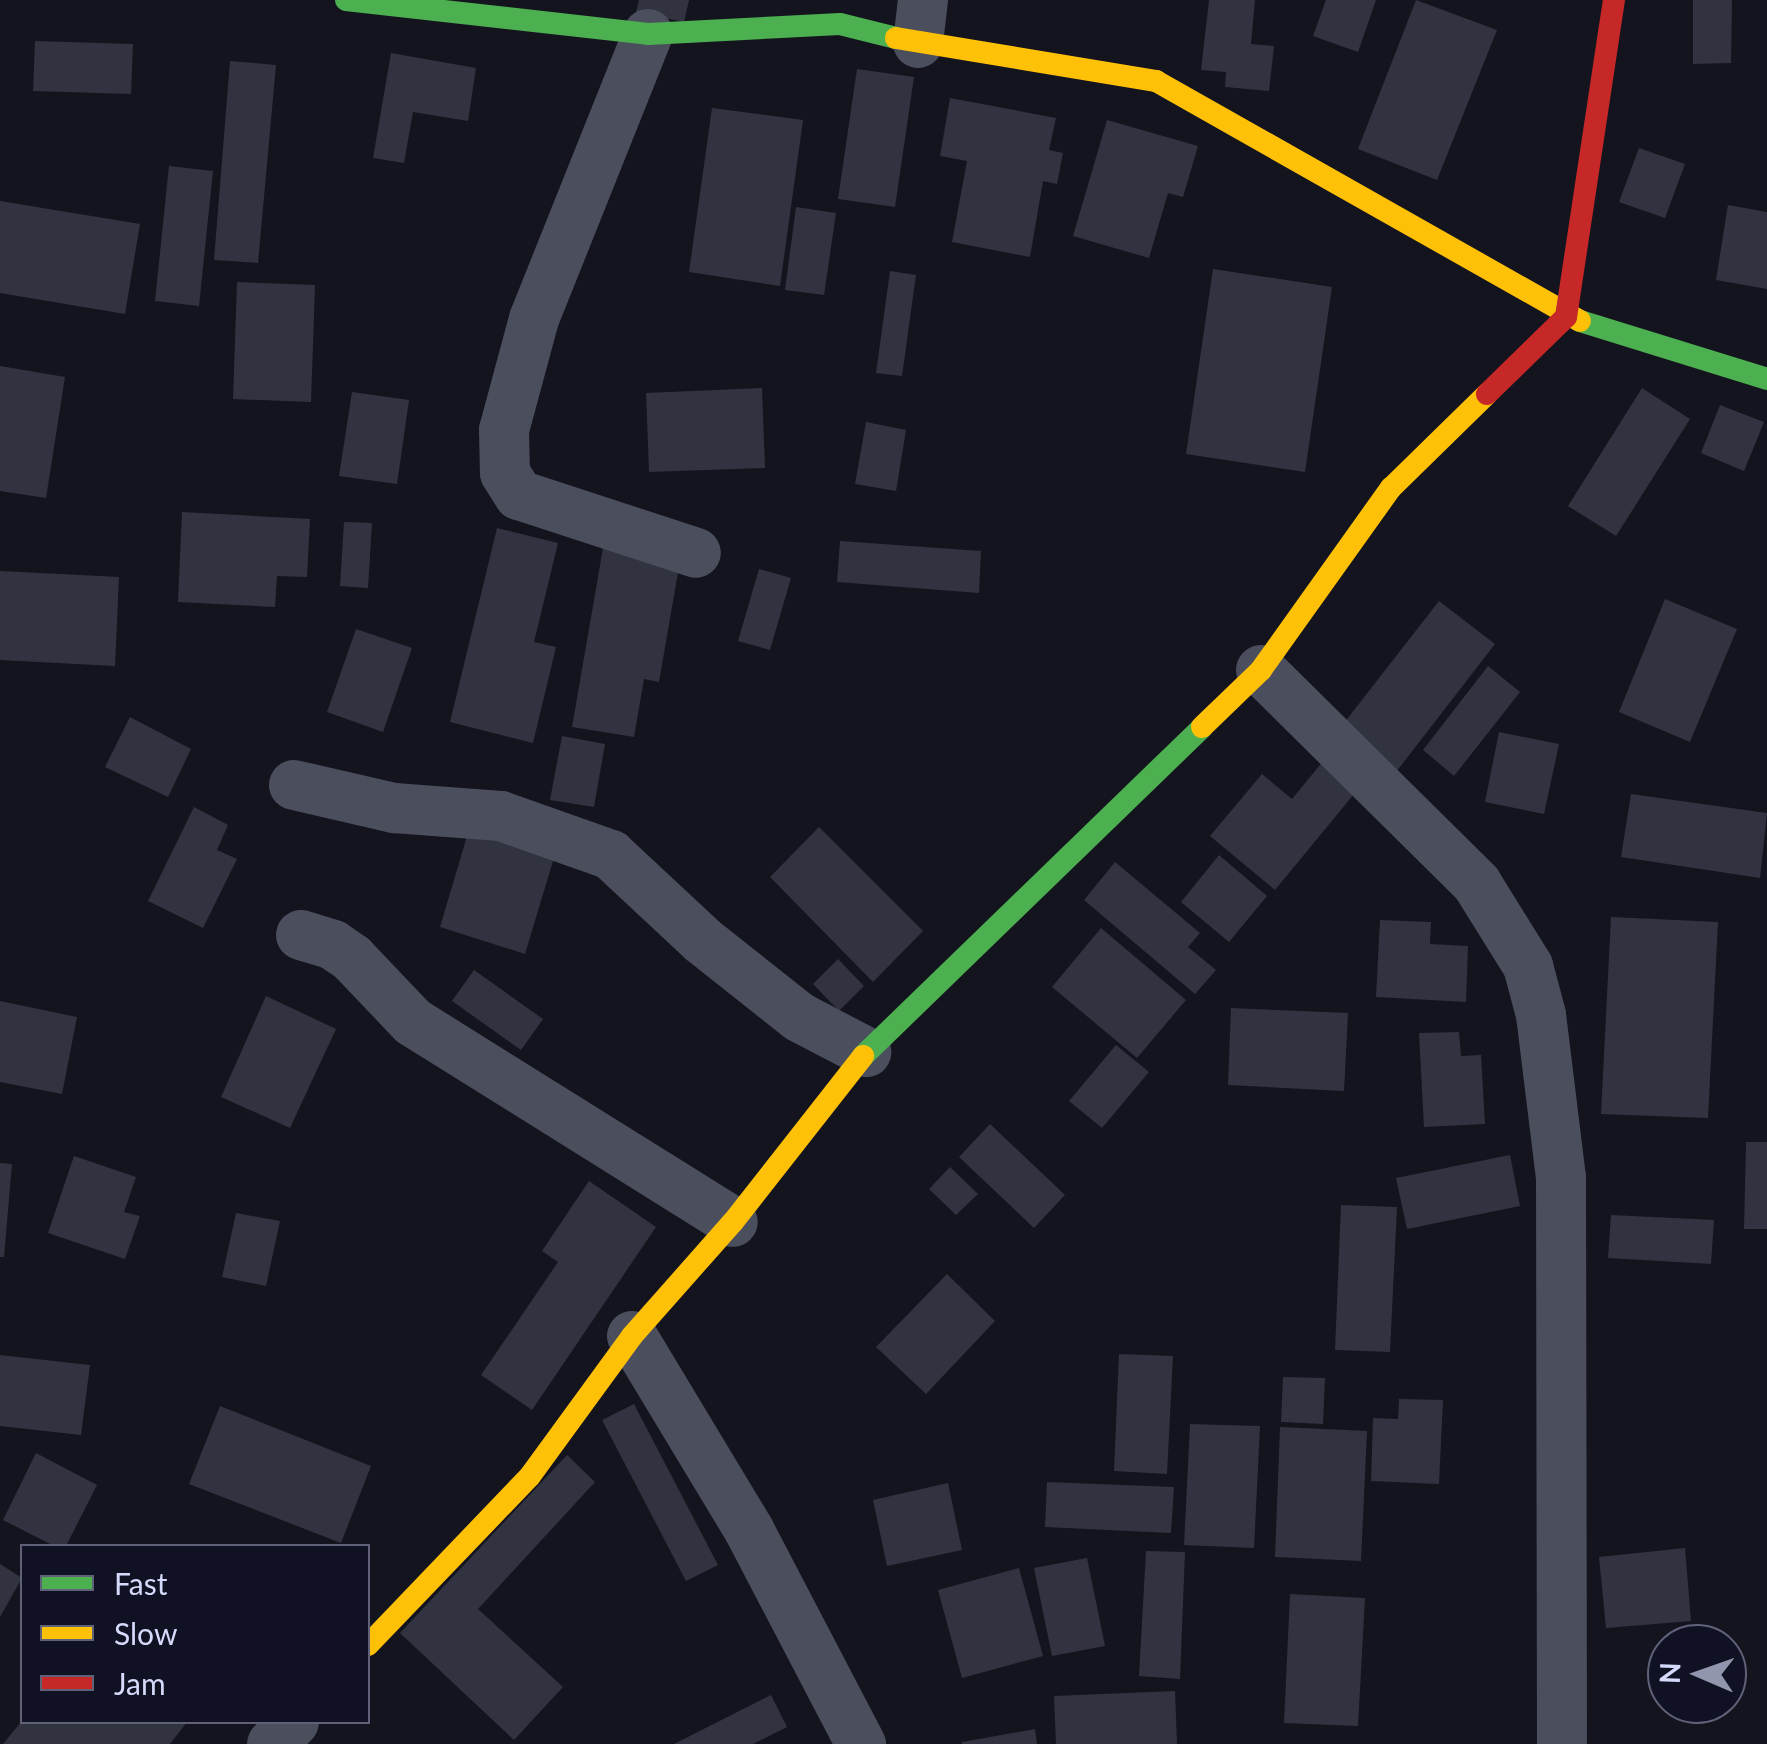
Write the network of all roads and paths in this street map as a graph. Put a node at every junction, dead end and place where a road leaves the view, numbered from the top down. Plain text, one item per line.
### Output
1 (346, 0) edge
2 (1614, 0) edge
3 (920, 21) edge
4 (648, 34) junction
5 (1566, 317) junction
6 (1767, 379) edge
7 (696, 553) dead end
8 (1261, 670) junction
9 (294, 784) dead end
10 (301, 934) dead end
11 (866, 1052) junction
12 (733, 1222) junction
13 (632, 1336) junction
14 (370, 1643) edge
15 (292, 1724) edge
16 (272, 1744) edge
17 (862, 1744) edge
18 (1562, 1744) edge

1 - 4 street
2 - 5 street
3 - 4 street
3 - 5 street
4 - 7 street
5 - 6 street
5 - 8 street
8 - 11 street
8 - 18 street
9 - 11 street
10 - 12 street
11 - 12 street
12 - 13 street
13 - 14 street
13 - 17 street
15 - 16 street

